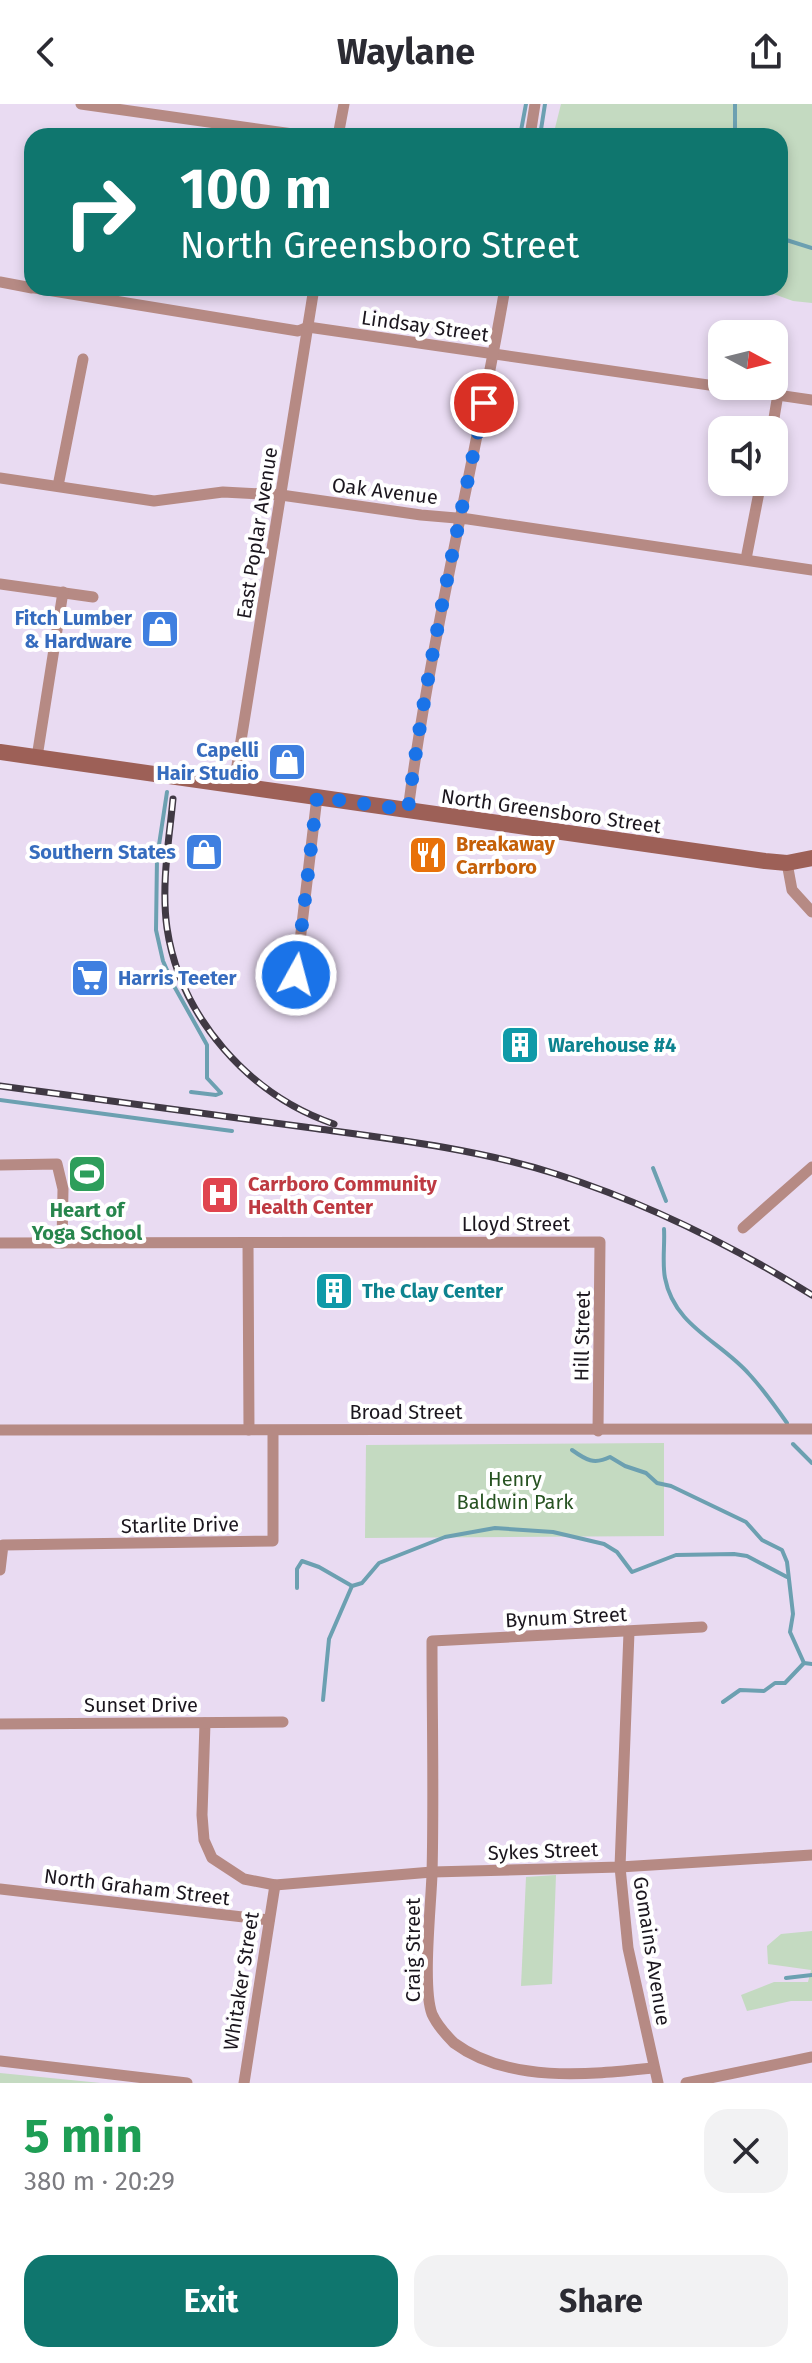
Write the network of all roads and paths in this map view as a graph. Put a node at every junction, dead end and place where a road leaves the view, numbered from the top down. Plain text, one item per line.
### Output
1 (81, 104) edge
2 (344, 104) edge
3 (535, 104) edge
4 (250, 128) edge
5 (340, 128) edge
6 (531, 128) edge
7 (0, 282) edge
8 (24, 286) edge
9 (83, 296) edge
10 (313, 296) edge
11 (504, 296) edge
12 (308, 327) junction
13 (494, 354) junction
14 (83, 359) dead end
15 (708, 384) edge
16 (788, 396) edge
17 (812, 400) edge
18 (0, 478) edge
19 (58, 486) junction
20 (281, 495) junction
21 (758, 496) edge
22 (460, 519) junction
23 (746, 559) junction
24 (812, 570) edge
25 (0, 584) edge
26 (63, 592) junction
27 (93, 597) dead end
28 (0, 752) edge
29 (37, 757) junction
30 (234, 784) junction
31 (317, 797) junction
32 (408, 810) junction
33 (812, 858) edge
34 (787, 863) junction
35 (812, 912) edge
36 (296, 975) dead end
37 (0, 1165) edge
38 (812, 1167) edge
39 (743, 1228) dead end
40 (600, 1242) joint
41 (0, 1243) edge
42 (62, 1243) junction
43 (248, 1243) junction
44 (812, 1429) edge
45 (0, 1430) edge
46 (249, 1430) junction
47 (273, 1431) junction
48 (598, 1431) junction
49 (0, 1570) edge
50 (702, 1627) dead end
51 (629, 1632) junction
52 (432, 1641) joint
53 (283, 1722) dead end
54 (205, 1723) junction
55 (0, 1724) edge
56 (812, 1855) edge
57 (620, 1867) junction
58 (432, 1872) junction
59 (275, 1885) junction
60 (0, 1889) edge
61 (269, 1920) junction
62 (812, 2057) edge
63 (0, 2061) edge
64 (653, 2068) junction
65 (187, 2083) edge
66 (244, 2083) edge
67 (658, 2083) edge
68 (686, 2083) edge

1 - 4 street
2 - 5 street
3 - 6 street
7 - 8 street, Lindsay Street
9 - 12 street, Lindsay Street
10 - 12 street, East Poplar Avenue
11 - 13 street
12 - 13 street, Lindsay Street
12 - 20 street, East Poplar Avenue
13 - 15 street, Lindsay Street
13 - 22 street
14 - 19 street
16 - 17 street, Lindsay Street
18 - 19 street, Oak Avenue
19 - 20 street, Oak Avenue
20 - 22 street, Oak Avenue
20 - 30 street, East Poplar Avenue
21 - 23 street
22 - 23 street, Oak Avenue
22 - 32 street
23 - 24 street, Oak Avenue
25 - 26 street
26 - 27 street
26 - 29 street
28 - 29 main road, North Greensboro Street
29 - 30 main road, North Greensboro Street
30 - 31 main road, North Greensboro Street
31 - 32 main road, North Greensboro Street
31 - 36 street
32 - 34 main road, North Greensboro Street
33 - 34 main road, North Greensboro Street
34 - 35 street
37 - 42 street
38 - 39 street
40 - 43 street, Lloyd Street
40 - 48 street, Hill Street
41 - 42 street, Lloyd Street
42 - 43 street, Lloyd Street
43 - 46 street
44 - 48 street, Broad Street
45 - 46 street, Broad Street
46 - 47 street, Broad Street
47 - 48 street, Broad Street
47 - 49 street, Starlite Drive
50 - 51 street, Bynum Street
51 - 52 street, Bynum Street
51 - 57 street, Gomains Avenue
52 - 58 street, Craig Street
53 - 54 street, Sunset Drive
54 - 55 street, Sunset Drive
54 - 59 street, Sykes Street
56 - 57 street, Sykes Street
57 - 58 street, Sykes Street
57 - 64 street, Gomains Avenue
58 - 59 street, Sykes Street
58 - 64 street, Craig Street
59 - 61 street, Whitaker Street
60 - 61 street, North Graham Street
61 - 66 street, Whitaker Street
62 - 68 street
63 - 65 street
64 - 67 street, Gomains Avenue

